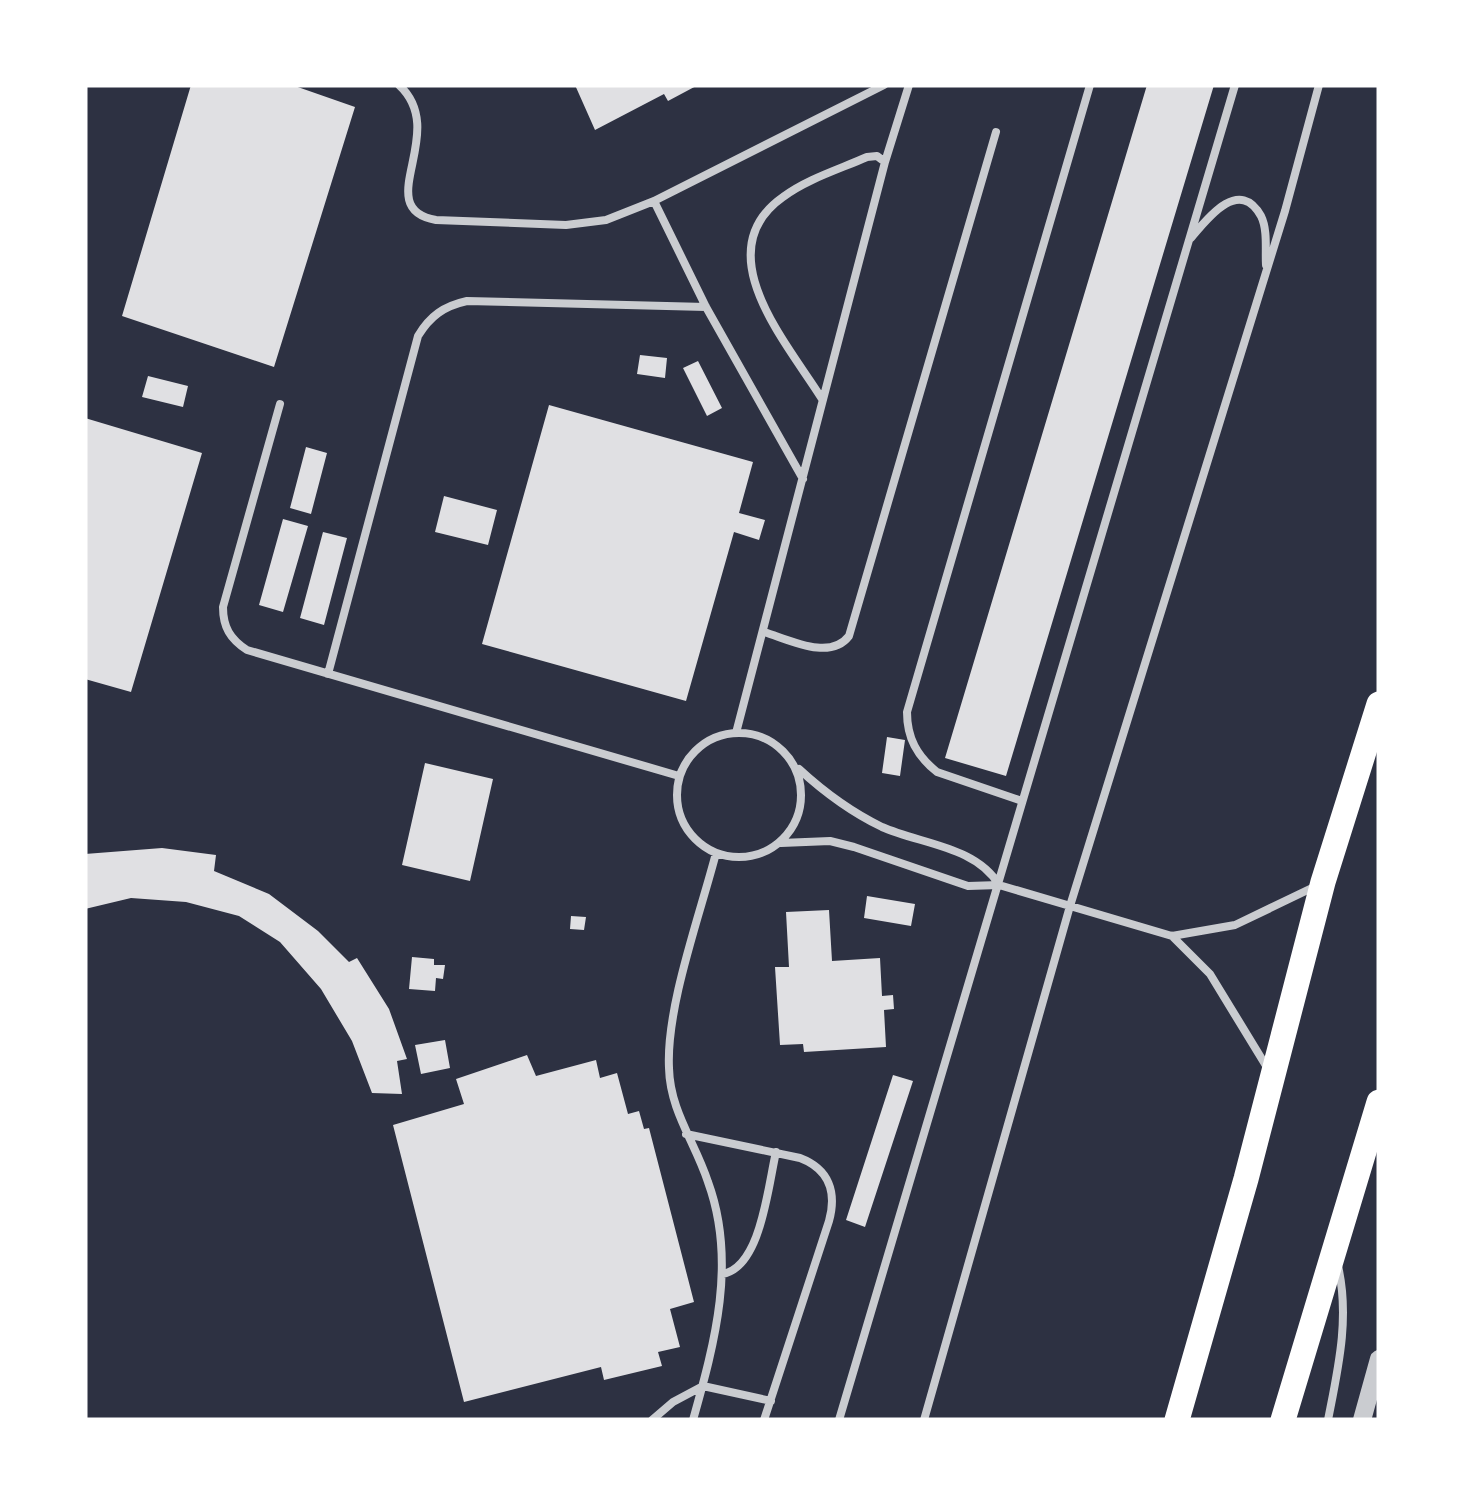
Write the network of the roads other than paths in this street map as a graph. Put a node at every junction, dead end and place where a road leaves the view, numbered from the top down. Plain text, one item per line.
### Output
1 (399, 85) edge
2 (884, 85) edge
3 (909, 85) edge
4 (1090, 85) edge
5 (1235, 85) edge
6 (1319, 85) edge
7 (996, 132) dead end
8 (885, 162) junction
9 (654, 201) junction
10 (1188, 242) junction
11 (1266, 270) junction
12 (706, 307) junction
13 (822, 400) junction
14 (280, 404) dead end
15 (802, 479) junction
16 (764, 632) junction
17 (328, 674) junction
18 (1379, 704) edge
19 (736, 733) junction
20 (794, 764) junction
21 (679, 776) junction
22 (1022, 801) junction
23 (781, 842) junction
24 (716, 854) junction
25 (1323, 882) junction
26 (999, 885) junction
27 (1070, 906) junction
28 (1172, 936) junction
29 (1273, 1078) junction
30 (1379, 1102) edge
31 (686, 1134) junction
32 (776, 1152) junction
33 (1334, 1250) junction
34 (722, 1274) junction
35 (1379, 1359) edge
36 (703, 1386) junction
37 (771, 1401) junction
38 (652, 1420) edge
39 (694, 1420) edge
40 (764, 1420) edge
41 (839, 1420) edge
42 (924, 1420) edge
43 (1177, 1420) edge
44 (1283, 1420) edge
45 (1328, 1420) edge
46 (1362, 1420) edge

1 - 9 lane
2 - 9 lane
3 - 8 lane
4 - 22 lane
5 - 10 lane
6 - 11 lane
7 - 16 lane
8 - 13 lane
8 - 13 lane
9 - 12 lane
10 - 11 lane
10 - 22 lane
11 - 27 lane
12 - 15 lane
12 - 17 lane
13 - 15 lane
14 - 17 lane
15 - 16 lane
16 - 19 lane
17 - 21 lane
18 - 25 highway
19 - 20 lane
19 - 21 lane
20 - 23 lane
20 - 26 lane
21 - 24 lane
22 - 26 lane
23 - 24 lane
23 - 26 lane
24 - 31 lane
25 - 28 lane
25 - 29 highway
26 - 27 lane
26 - 41 lane
27 - 28 lane
27 - 42 lane
28 - 29 lane
29 - 43 highway
30 - 33 highway
31 - 32 lane
31 - 34 lane
32 - 34 lane
32 - 37 lane
33 - 44 highway
33 - 45 lane
34 - 36 lane
35 - 46 street
36 - 37 lane
36 - 38 lane
36 - 39 lane
37 - 40 lane

